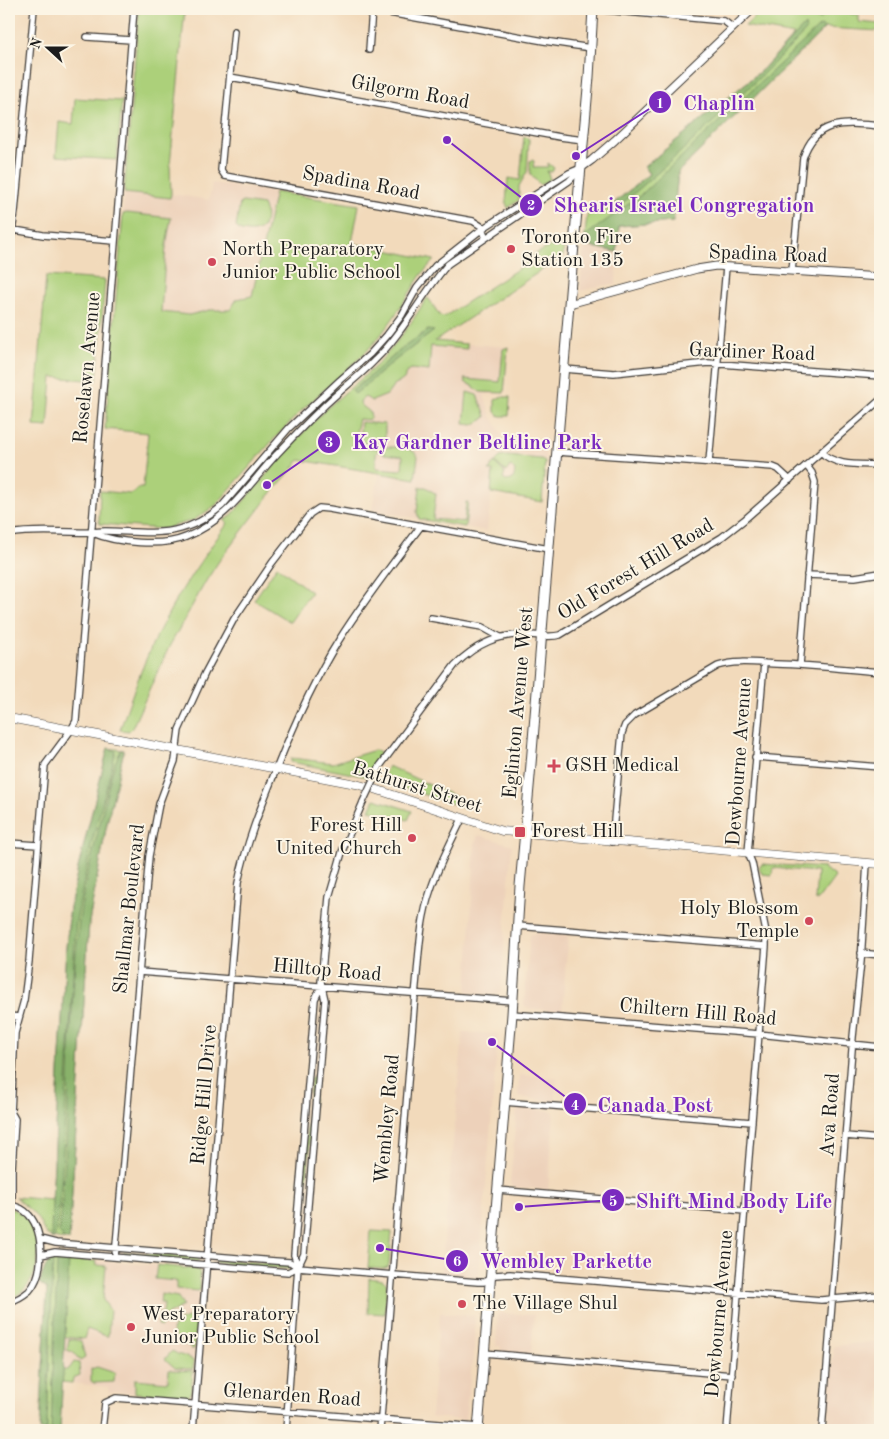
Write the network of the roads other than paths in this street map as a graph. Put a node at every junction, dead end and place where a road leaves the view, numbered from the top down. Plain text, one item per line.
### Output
1 (34, 9) edge
2 (134, 9) edge
3 (370, 9) edge
4 (593, 9) edge
5 (753, 9) edge
6 (733, 28) junction
7 (234, 31) dead end
8 (87, 37) dead end
9 (131, 40) junction
10 (591, 48) junction
11 (369, 50) dead end
12 (230, 76) junction
13 (880, 126) edge
14 (584, 140) junction
15 (581, 168) junction
16 (482, 229) junction
17 (11, 230) edge
18 (486, 238) junction
19 (114, 242) junction
20 (9, 252) edge
21 (726, 266) junction
22 (792, 271) junction
23 (880, 278) edge
24 (569, 304) junction
25 (718, 365) junction
26 (564, 369) junction
27 (880, 376) edge
28 (880, 400) edge
29 (289, 428) junction
30 (295, 435) junction
31 (557, 452) junction
32 (821, 452) junction
33 (709, 462) junction
34 (806, 465) junction
35 (880, 465) edge
36 (790, 480) junction
37 (421, 526) junction
38 (91, 532) junction
39 (9, 534) edge
40 (549, 549) junction
41 (880, 573) edge
42 (807, 575) junction
43 (431, 618) dead end
44 (542, 636) junction
45 (500, 637) junction
46 (764, 663) junction
47 (800, 665) junction
48 (880, 672) edge
49 (9, 718) edge
50 (71, 730) junction
51 (176, 750) junction
52 (755, 757) junction
53 (880, 767) edge
54 (276, 769) junction
55 (462, 819) junction
56 (525, 834) junction
57 (612, 842) junction
58 (9, 843) edge
59 (38, 845) junction
60 (748, 853) junction
61 (867, 863) junction
62 (880, 864) edge
63 (517, 926) junction
64 (766, 946) junction
65 (861, 953) junction
66 (880, 955) edge
67 (139, 972) junction
68 (230, 979) junction
69 (321, 987) junction
70 (415, 995) junction
71 (513, 1001) junction
72 (512, 1014) junction
73 (9, 1016) edge
74 (19, 1017) junction
75 (759, 1034) junction
76 (852, 1045) junction
77 (880, 1047) edge
78 (310, 1072) junction
79 (318, 1073) junction
80 (504, 1102) junction
81 (9, 1114) edge
82 (752, 1122) junction
83 (846, 1136) junction
84 (880, 1139) edge
85 (10, 1170) edge
86 (300, 1184) junction
87 (310, 1185) junction
88 (497, 1190) junction
89 (9, 1204) edge
90 (745, 1211) junction
91 (40, 1239) junction
92 (116, 1248) junction
93 (41, 1255) junction
94 (207, 1255) junction
95 (115, 1257) junction
96 (207, 1265) junction
97 (298, 1267) junction
98 (392, 1276) junction
99 (490, 1278) junction
100 (738, 1293) junction
101 (880, 1295) edge
102 (832, 1300) junction
103 (9, 1302) edge
104 (484, 1353) junction
105 (732, 1375) junction
106 (195, 1404) junction
107 (287, 1412) junction
108 (380, 1419) junction
109 (478, 1429) edge
110 (102, 1430) edge
111 (193, 1430) edge
112 (286, 1430) edge
113 (380, 1430) edge
114 (727, 1430) edge
115 (822, 1430) edge

1 - 17 street
2 - 9 street, Roselawn Avenue
3 - 10 street
3 - 11 street
4 - 6 street
4 - 10 main road, Eglinton Avenue West
5 - 6 street
6 - 15 street
7 - 12 street
8 - 9 street
9 - 19 street, Roselawn Avenue
10 - 14 main road, Eglinton Avenue West
12 - 14 street, Gilgorm Road
12 - 16 street, Spadina Road
13 - 22 street
14 - 15 main road, Eglinton Avenue West
15 - 16 street
15 - 18 street
15 - 24 main road, Eglinton Avenue West
16 - 18 street
16 - 29 street
17 - 19 street
17 - 20 street
18 - 30 street
19 - 38 street, Roselawn Avenue
21 - 22 street, Spadina Road
21 - 24 street, Spadina Road
21 - 25 street
22 - 23 street, Spadina Road
24 - 26 main road, Eglinton Avenue West
25 - 26 street, Gardiner Road
25 - 27 street, Gardiner Road
25 - 33 street
26 - 31 main road, Eglinton Avenue West
28 - 32 street, Old Forest Hill Road
29 - 30 street
29 - 38 street
30 - 38 street
31 - 33 street
31 - 40 main road, Eglinton Avenue West
32 - 34 street, Old Forest Hill Road
32 - 35 street
33 - 36 street
34 - 36 street, Old Forest Hill Road
34 - 42 street
36 - 44 street, Old Forest Hill Road
37 - 40 street
37 - 51 street, Shallmar Boulevard
37 - 54 street, Ridge Hill Drive
38 - 39 street
38 - 50 street, Roselawn Avenue
40 - 44 main road, Eglinton Avenue West
41 - 42 street
42 - 47 street
43 - 45 street
44 - 45 street, Old Forest Hill Road
44 - 56 main road, Eglinton Avenue West
45 - 69 street, Old Forest Hill Road, bridge
46 - 47 street
46 - 52 street, Dewbourne Avenue
46 - 57 street
47 - 48 street
49 - 50 main road, Bathurst Street
50 - 51 main road, Bathurst Street
50 - 59 street
51 - 54 main road, Bathurst Street
51 - 67 street, Shallmar Boulevard
52 - 53 street
52 - 60 street, Dewbourne Avenue
54 - 55 main road, Bathurst Street
54 - 68 street, Ridge Hill Drive
55 - 56 main road, Bathurst Street
55 - 70 street, Wembley Road
56 - 57 main road, Bathurst Street
56 - 63 main road, Eglinton Avenue West
57 - 60 main road, Bathurst Street
58 - 59 street
59 - 74 street
60 - 61 main road, Bathurst Street
60 - 64 street, Dewbourne Avenue
61 - 62 main road, Bathurst Street
61 - 65 street, Ava Road
63 - 64 street
63 - 71 main road, Eglinton Avenue West
64 - 75 street, Dewbourne Avenue
65 - 66 street
65 - 76 street, Ava Road
67 - 68 street, Hilltop Road
67 - 92 street, Shallmar Boulevard
68 - 69 street, Hilltop Road
68 - 94 street, Ridge Hill Drive
69 - 70 street, Hilltop Road
69 - 78 street, Old Forest Hill Road
69 - 79 street, Old Forest Hill Road
70 - 71 street, Hilltop Road
70 - 98 street, Wembley Road
71 - 72 main road, Eglinton Avenue West
72 - 75 street, Chiltern Hill Road
72 - 80 main road, Eglinton Avenue West
73 - 74 street
74 - 81 street
75 - 76 street, Chiltern Hill Road
75 - 82 street, Dewbourne Avenue
76 - 77 street, Chiltern Hill Road
76 - 83 street, Ava Road
78 - 79 street
78 - 86 street, Old Forest Hill Road
79 - 87 street, Old Forest Hill Road
80 - 82 street
80 - 88 main road, Eglinton Avenue West
81 - 85 street
82 - 90 street, Dewbourne Avenue
83 - 84 street
83 - 102 street, Ava Road
85 - 89 street
86 - 87 street
86 - 97 street, Old Forest Hill Road
87 - 97 street, Old Forest Hill Road
88 - 90 street
88 - 99 main road, Eglinton Avenue West
89 - 91 street
90 - 100 street, Dewbourne Avenue
91 - 92 street
91 - 93 street
92 - 94 street
92 - 95 street, Shallmar Boulevard
93 - 95 street
93 - 103 street
94 - 96 street, Ridge Hill Drive
94 - 97 street
95 - 96 street
96 - 97 street
96 - 106 street, Ridge Hill Drive
97 - 98 street
97 - 107 street, Old Forest Hill Road
98 - 99 street
98 - 108 street, Wembley Road
99 - 100 street
99 - 104 main road, Eglinton Avenue West
100 - 102 street
100 - 105 street, Dewbourne Avenue
101 - 102 street
102 - 115 street, Ava Road
104 - 105 street
104 - 109 main road, Eglinton Avenue West
105 - 114 street, Dewbourne Avenue
106 - 107 street, Glenarden Road
106 - 110 street, Glenarden Road
106 - 111 street, Ridge Hill Drive
107 - 108 street, Glenarden Road
107 - 112 street, Old Forest Hill Road
108 - 109 street, Glenarden Road
108 - 113 street, Wembley Road

